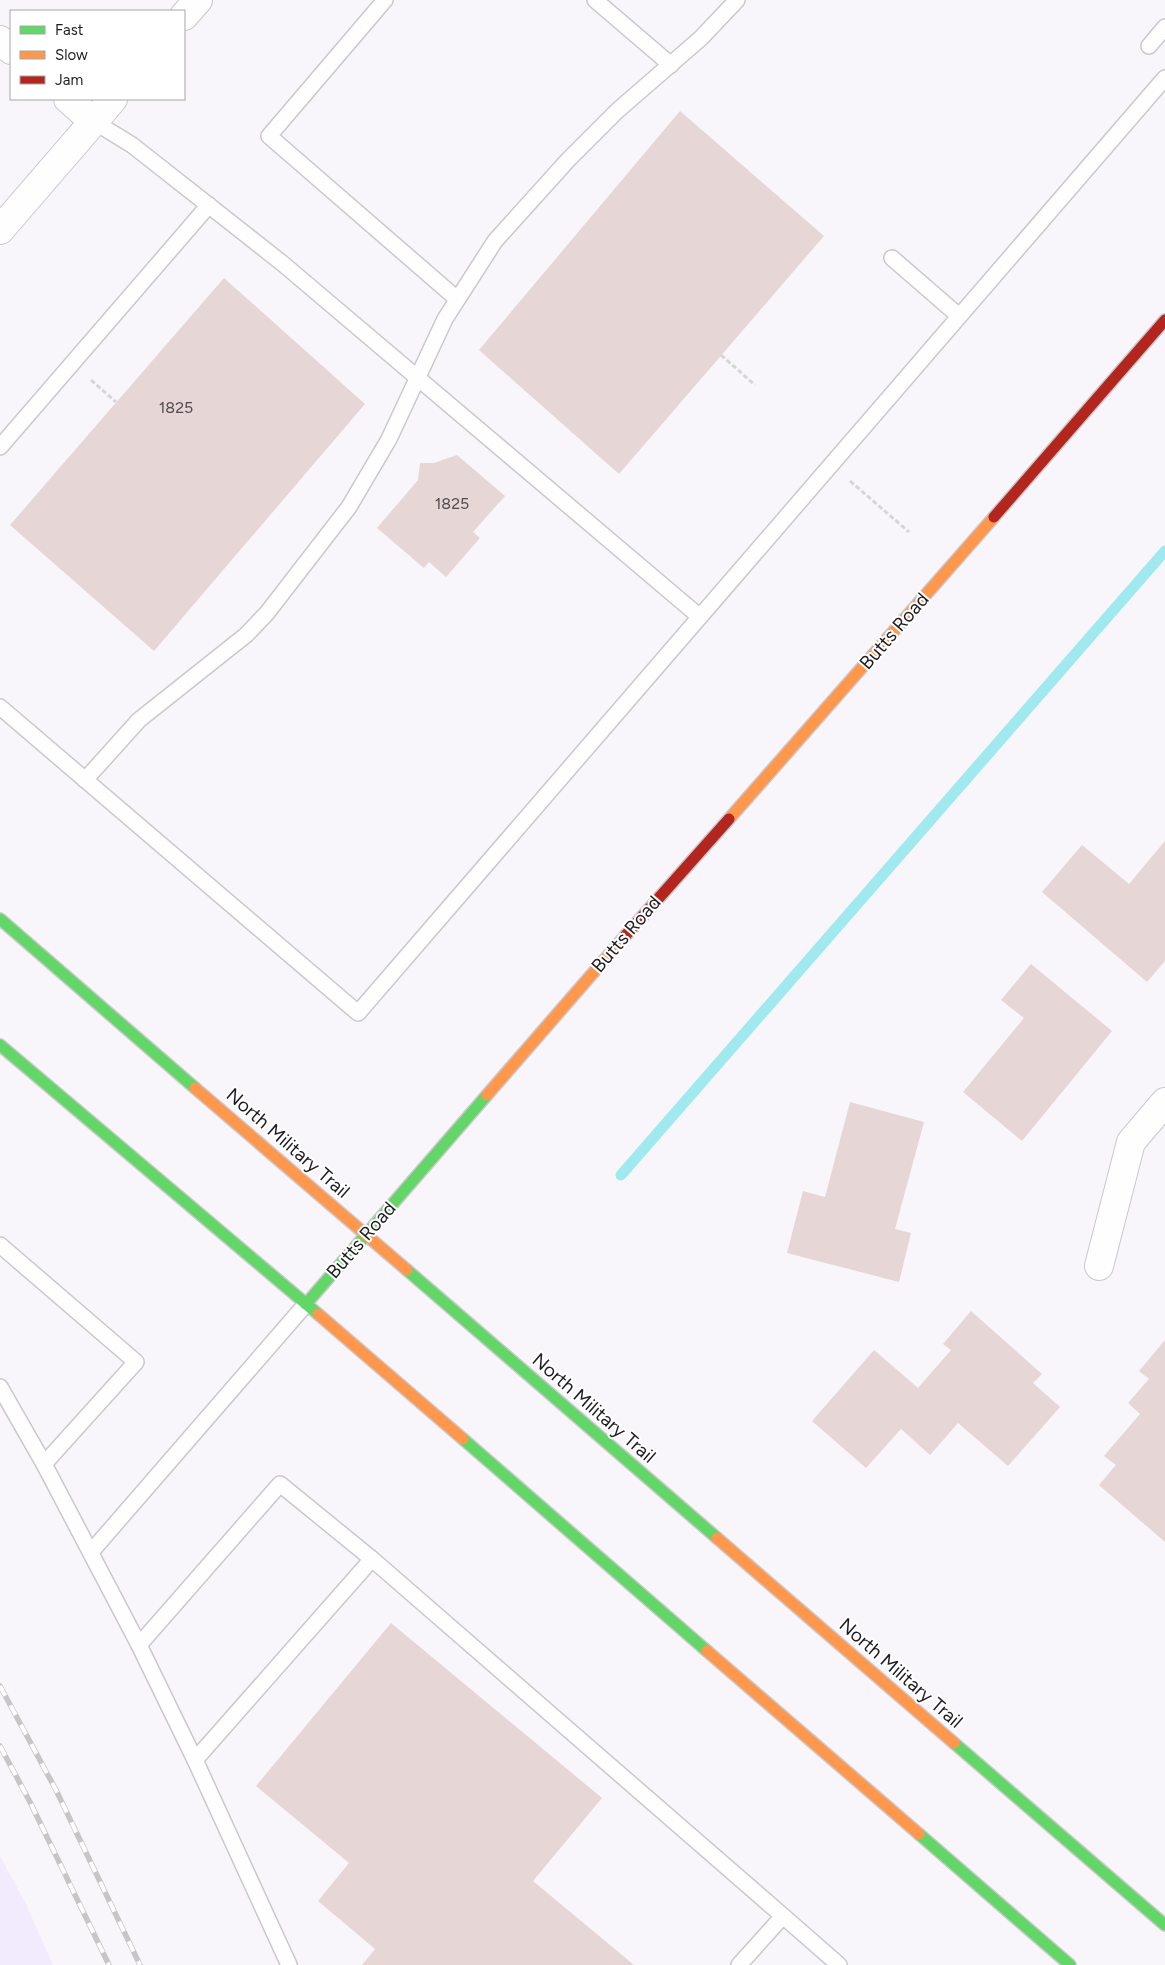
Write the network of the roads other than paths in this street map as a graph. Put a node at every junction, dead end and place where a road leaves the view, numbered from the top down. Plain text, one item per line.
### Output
1 (198, 0) edge
2 (385, 0) edge
3 (595, 0) edge
4 (737, 0) edge
5 (185, 15) edge
6 (1165, 27) edge
7 (0, 40) edge
8 (1149, 46) dead end
9 (10, 49) edge
10 (671, 65) junction
11 (1165, 78) edge
12 (69, 100) edge
13 (111, 100) edge
14 (93, 121) junction
15 (209, 205) junction
16 (0, 230) edge
17 (892, 258) dead end
18 (457, 299) junction
19 (959, 316) junction
20 (1165, 320) edge
21 (418, 378) junction
22 (0, 447) edge
23 (700, 617) junction
24 (0, 707) edge
25 (85, 780) junction
26 (0, 919) edge
27 (0, 1045) edge
28 (1165, 1102) edge
29 (366, 1234) junction
30 (0, 1245) edge
31 (1099, 1266) dead end
32 (306, 1304) junction
33 (0, 1387) edge
34 (44, 1464) junction
35 (91, 1552) junction
36 (372, 1559) junction
37 (139, 1645) junction
38 (195, 1760) junction
39 (783, 1916) junction
40 (1165, 1925) edge
41 (289, 1965) edge
42 (740, 1965) edge
43 (839, 1965) edge
44 (1070, 1965) edge

1 - 5 street
2 - 18 lane
3 - 10 lane
4 - 10 lane
6 - 8 lane
7 - 9 street
10 - 18 lane
11 - 19 lane
12 - 14 street
13 - 14 street
14 - 15 lane
14 - 16 street
15 - 21 lane
15 - 22 lane
17 - 19 lane
18 - 21 lane
19 - 23 lane
20 - 29 main road, Butts Road
21 - 23 lane
21 - 25 lane
23 - 25 lane
24 - 25 lane
26 - 29 main road, North Military Trail
27 - 32 main road
28 - 31 street
29 - 32 main road, Butts Road
29 - 40 main road, North Military Trail
30 - 34 lane
32 - 35 lane, Butts Road
32 - 44 main road
33 - 34 lane
34 - 35 lane
35 - 37 lane
36 - 37 lane
36 - 38 lane
36 - 39 lane
37 - 38 lane
38 - 41 lane
39 - 42 lane
39 - 43 lane

